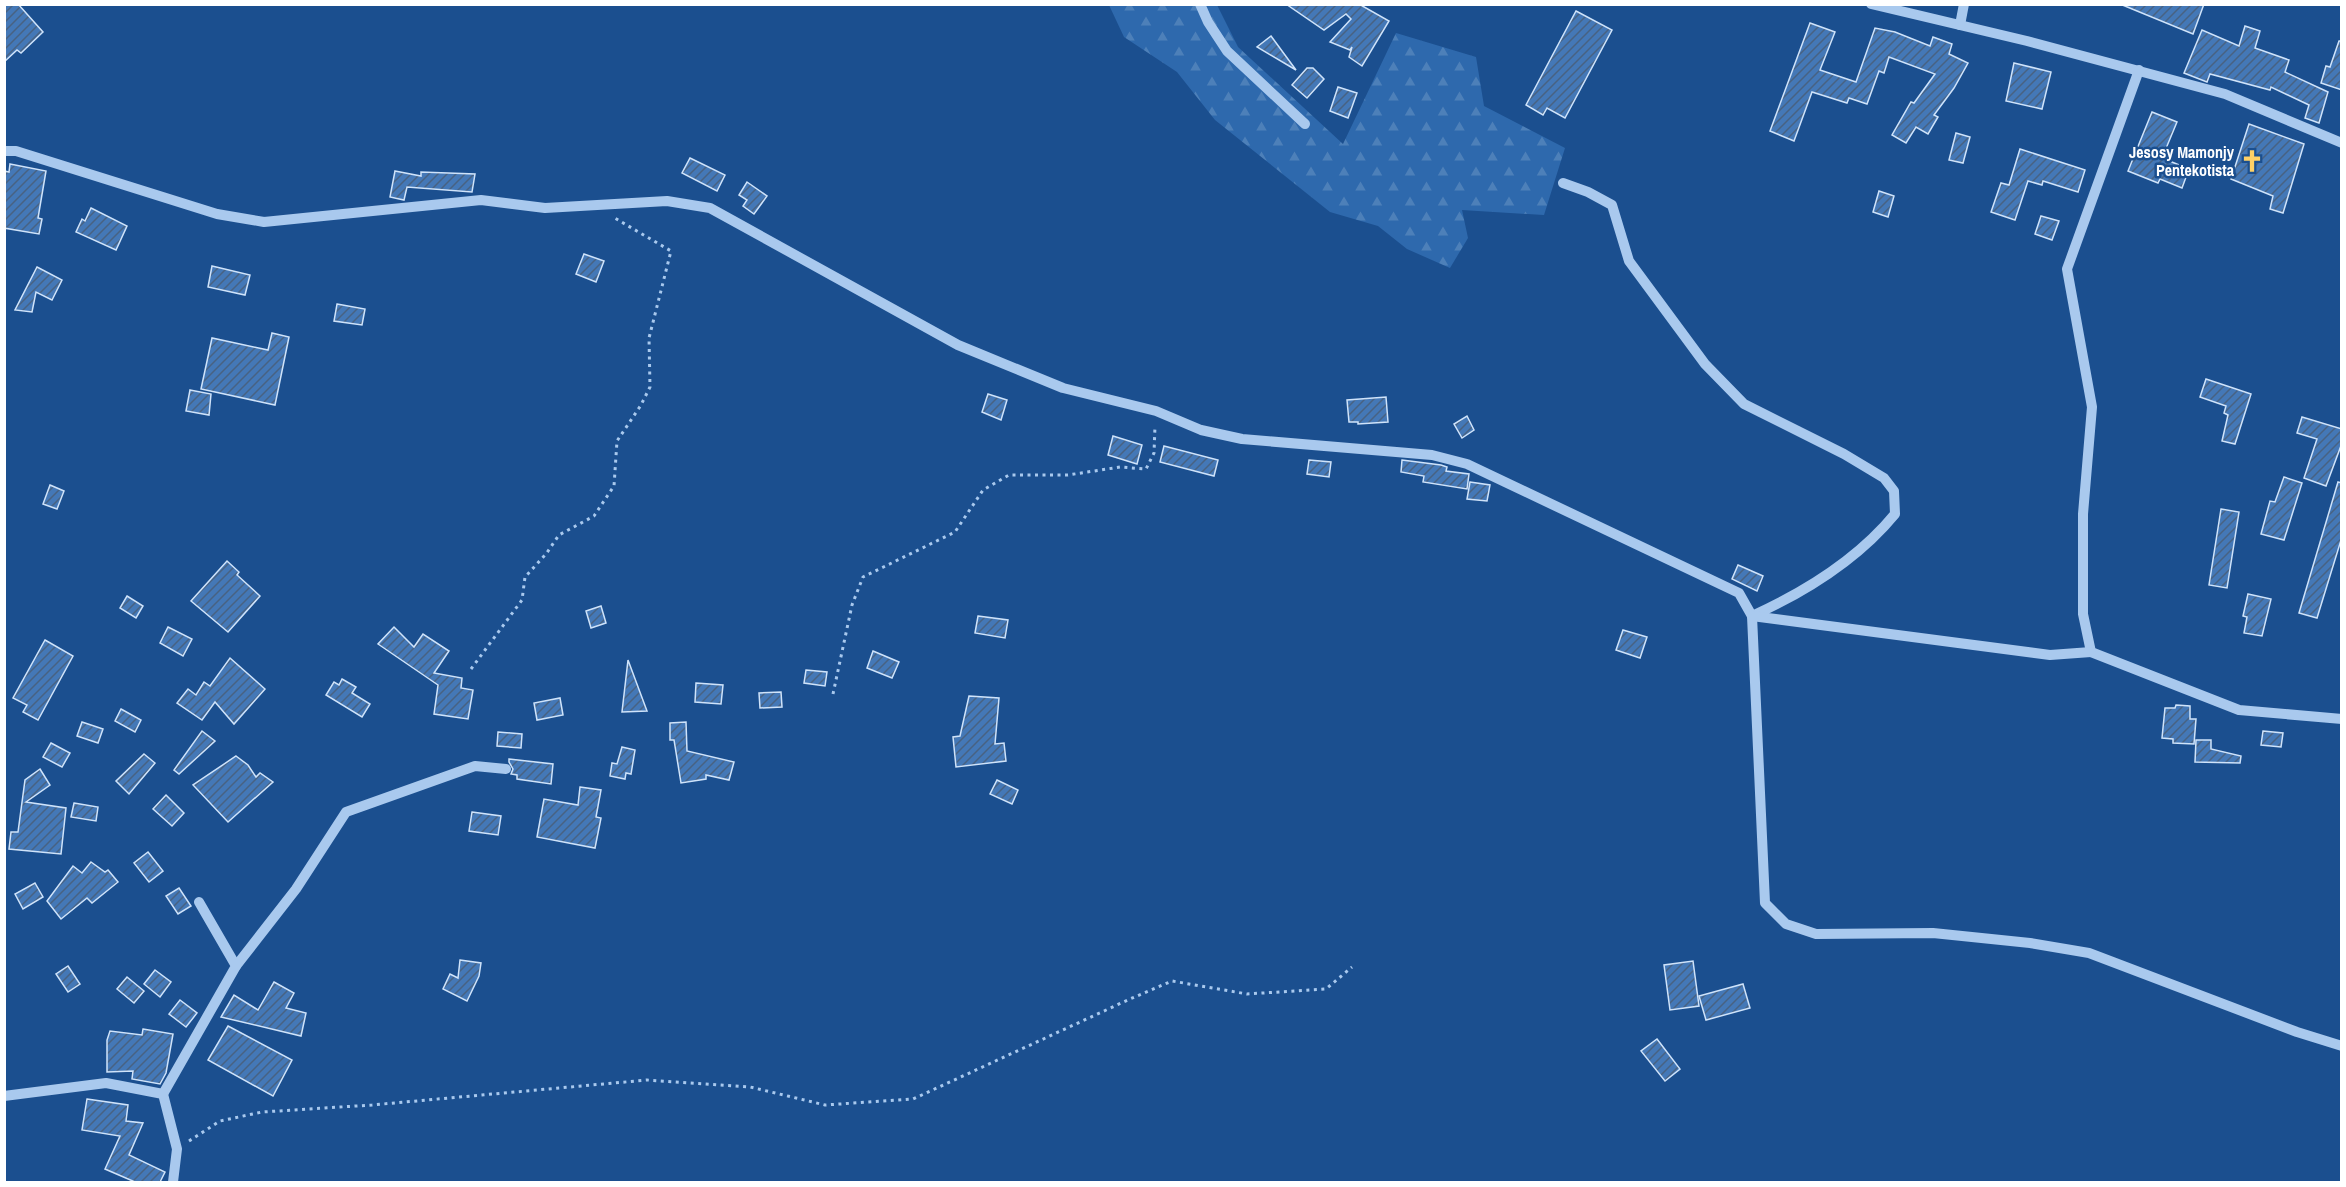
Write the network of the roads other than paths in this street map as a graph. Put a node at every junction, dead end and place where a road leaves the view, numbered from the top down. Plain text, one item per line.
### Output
1 (1200, 4) edge
2 (1871, 4) edge
3 (1964, 4) edge
4 (1960, 25) junction
5 (2139, 70) junction
6 (1305, 124) dead end
7 (2342, 143) edge
8 (4, 151) edge
9 (1563, 183) dead end
10 (1752, 616) junction
11 (2091, 652) junction
12 (2342, 719) edge
13 (506, 769) dead end
14 (199, 902) dead end
15 (236, 966) junction
16 (2342, 1046) edge
17 (163, 1094) junction
18 (4, 1096) edge
19 (173, 1182) edge

1 - 6 street
2 - 4 street
3 - 4 street
4 - 5 street
5 - 7 street
5 - 11 street
8 - 10 street
9 - 10 street
10 - 11 street
10 - 16 street
11 - 12 street
13 - 15 street
14 - 15 street
15 - 17 street
17 - 18 street
17 - 19 street

